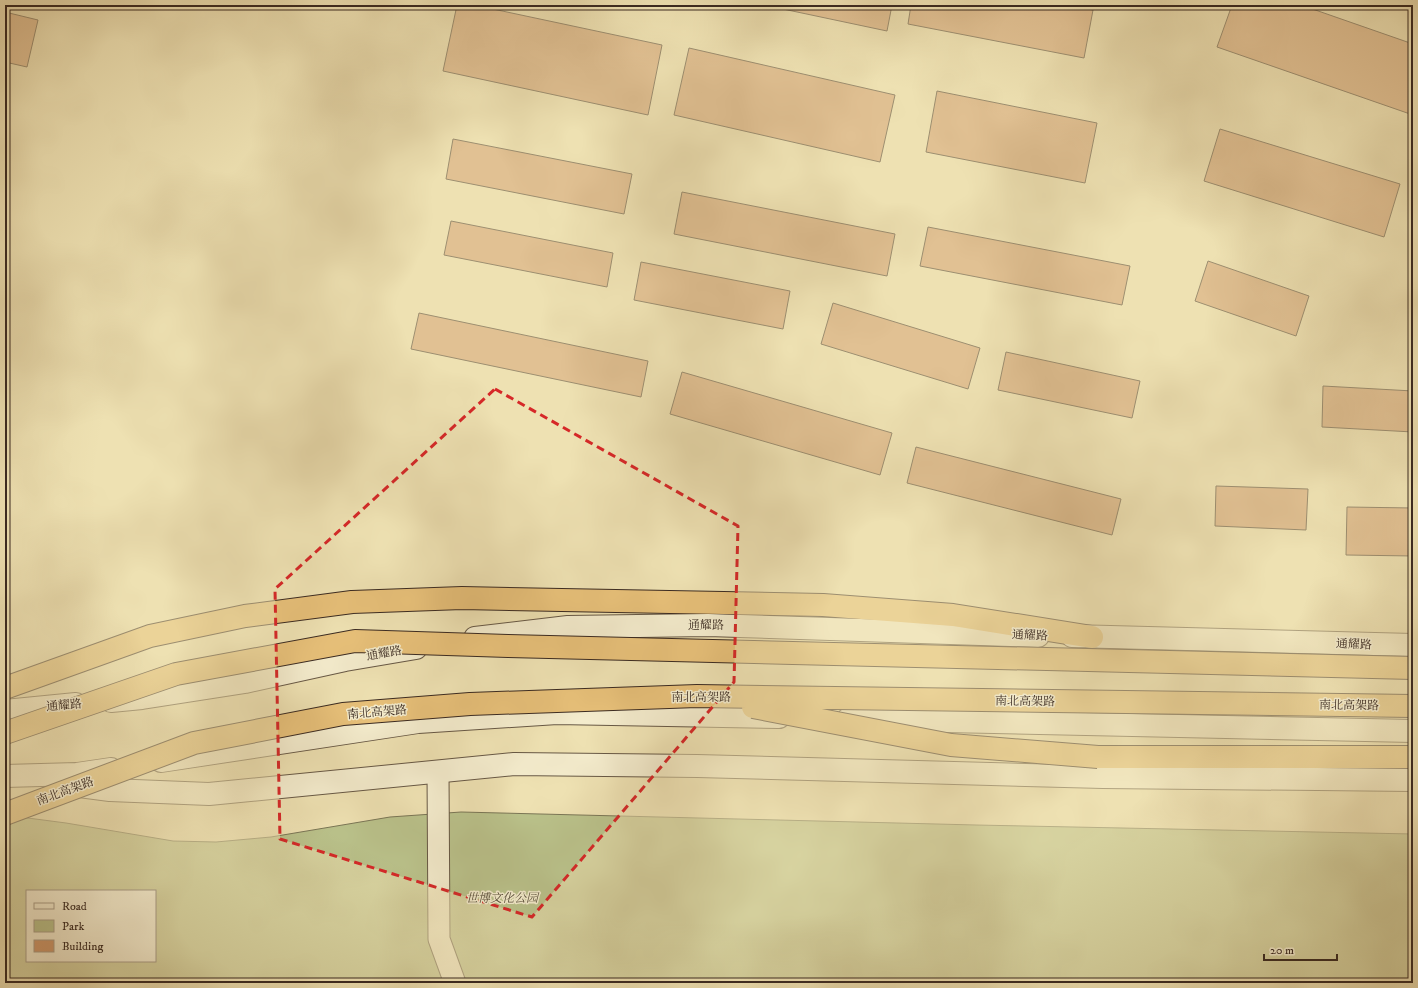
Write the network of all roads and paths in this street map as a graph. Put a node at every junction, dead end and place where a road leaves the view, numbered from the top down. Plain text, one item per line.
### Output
1 (1092, 637) junction
2 (1413, 646) edge
3 (1413, 668) edge
4 (5, 688) edge
5 (697, 696) junction
6 (1413, 706) edge
7 (5, 711) edge
8 (1413, 731) edge
9 (5, 733) edge
10 (1413, 757) edge
11 (438, 772) junction
12 (5, 776) edge
13 (1413, 780) edge
14 (5, 814) edge
15 (455, 983) edge

1 - 2 street, 通耀路
1 - 4 highway
1 - 7 street, 通耀路
3 - 9 highway, bridge
5 - 6 highway, 南北高架路, bridge
5 - 10 highway, bridge
5 - 14 highway, 南北高架路, bridge
8 - 12 street
11 - 12 street
11 - 13 street
11 - 15 street

